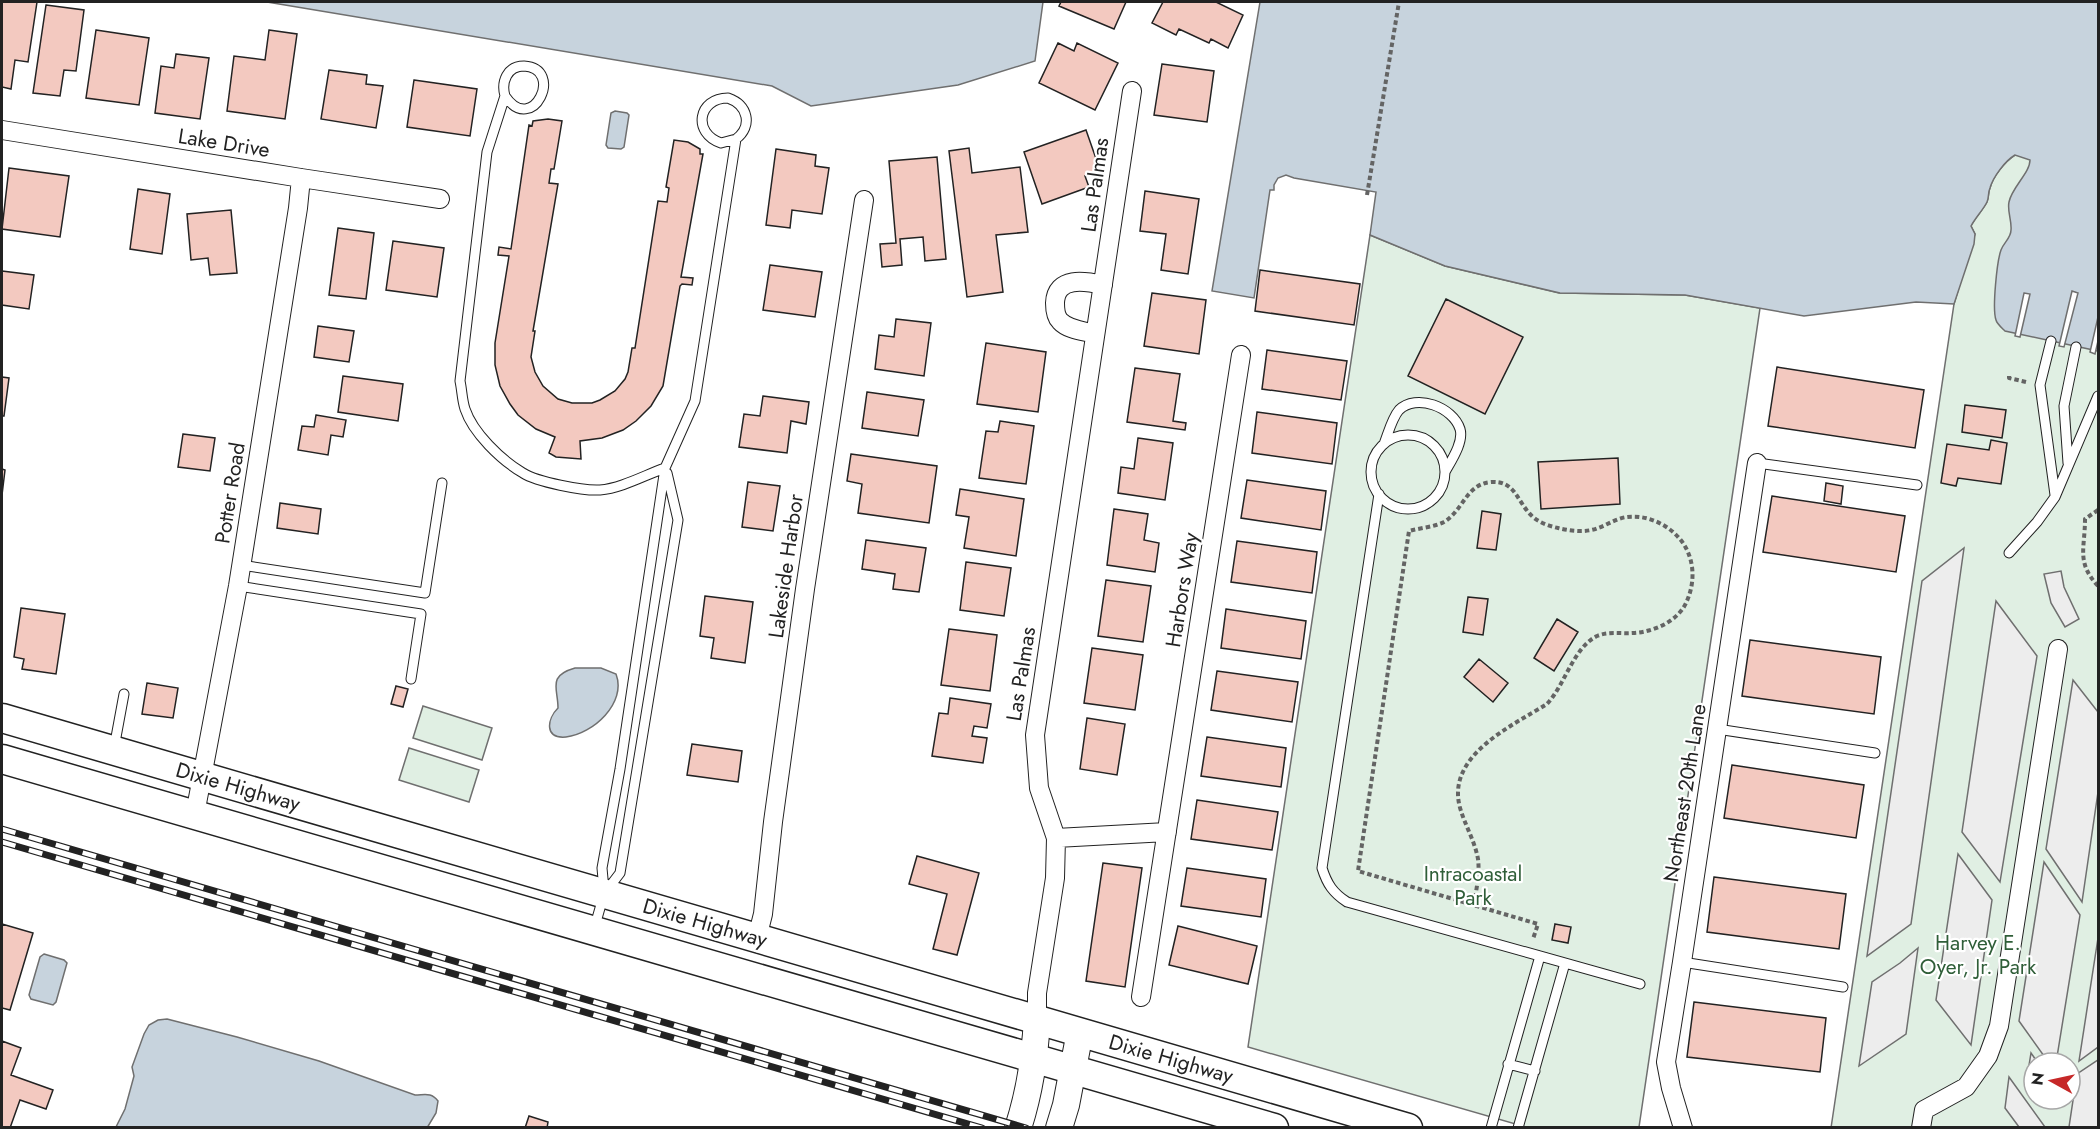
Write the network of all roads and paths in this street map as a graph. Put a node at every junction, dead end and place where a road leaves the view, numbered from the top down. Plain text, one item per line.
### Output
1 (1399, 2) edge
2 (1132, 91) dead end
3 (504, 96) junction
4 (2, 130) edge
5 (736, 139) junction
6 (301, 178) junction
7 (1367, 195) dead end
8 (440, 199) dead end
9 (864, 200) dead end
10 (1104, 285) junction
11 (1095, 334) junction
12 (2051, 341) dead end
13 (2076, 346) dead end
14 (1241, 355) dead end
15 (2009, 376) dead end
16 (2040, 385) junction
17 (2098, 396) edge
18 (1384, 444) junction
19 (1757, 463) joint
20 (2068, 464) junction
21 (666, 468) junction
22 (1445, 472) junction
23 (442, 483) dead end
24 (1917, 485) dead end
25 (1379, 494) junction
26 (2055, 497) junction
27 (2098, 510) edge
28 (2009, 553) dead end
29 (241, 565) junction
30 (238, 586) junction
31 (2098, 586) edge
32 (425, 593) junction
33 (422, 614) junction
34 (2058, 649) dead end
35 (411, 679) dead end
36 (124, 694) dead end
37 (2, 718) edge
38 (1717, 729) junction
39 (114, 751) junction
40 (1875, 753) dead end
41 (2, 759) edge
42 (202, 777) junction
43 (195, 814) junction
44 (1167, 832) junction
45 (1056, 838) junction
46 (604, 894) junction
47 (1474, 905) junction
48 (593, 931) junction
49 (757, 938) junction
50 (1533, 939) dead end
51 (1540, 956) junction
52 (1682, 962) junction
53 (1565, 963) junction
54 (1640, 984) dead end
55 (1843, 987) dead end
56 (1142, 998) dead end
57 (1037, 1019) junction
58 (1080, 1032) junction
59 (1035, 1058) junction
60 (1508, 1064) junction
61 (1074, 1068) junction
62 (1534, 1071) junction
63 (1018, 1128) edge
64 (1059, 1128) edge
65 (1274, 1128) edge
66 (1408, 1128) edge
67 (1491, 1128) edge
68 (1518, 1128) edge
69 (1683, 1128) edge
70 (1921, 1128) edge

1 - 7 path
2 - 10 street, Las Palmas
3 - 3 lane
3 - 21 lane
4 - 6 street, Lake Drive
5 - 5 lane
5 - 21 lane
6 - 8 street, Lake Drive
6 - 29 street, Potter Road
9 - 49 street, Lakeside Harbor
10 - 11 street, Las Palmas
10 - 11 street
11 - 45 street, Las Palmas
12 - 16 lane
13 - 20 lane
14 - 44 street, Harbors Way
15 - 16 path
16 - 26 lane
17 - 20 lane
18 - 22 lane
18 - 22 lane
18 - 25 lane
19 - 24 lane
19 - 38 street, Northeast 20th Lane
20 - 26 lane
21 - 46 lane
21 - 46 lane
22 - 25 lane
23 - 32 lane
25 - 51 lane
26 - 28 lane
27 - 31 path
29 - 30 street, Potter Road
29 - 32 lane
30 - 33 lane
30 - 42 street, Potter Road
32 - 33 lane
33 - 35 lane
34 - 70 street
36 - 39 lane
37 - 39 main road, Dixie Highway
38 - 40 lane
38 - 52 street, Northeast 20th Lane
39 - 42 main road, Dixie Highway
41 - 43 main road, Dixie Highway
42 - 43 street, Potter Road
42 - 46 main road, Dixie Highway
43 - 48 main road, Dixie Highway
44 - 45 street
44 - 56 street, Harbors Way
45 - 57 street, Las Palmas
46 - 48 lane
46 - 49 main road, Dixie Highway
47 - 47 path
47 - 50 path
48 - 59 main road, Dixie Highway
49 - 57 main road, Dixie Highway
51 - 53 lane
51 - 60 lane
52 - 55 lane
52 - 69 street, Northeast 20th Lane
53 - 54 lane
53 - 62 lane
57 - 58 main road, Dixie Highway
57 - 59 main road
58 - 61 main road
58 - 66 main road, Dixie Highway
59 - 61 main road, Dixie Highway
59 - 63 main road
60 - 62 lane
60 - 67 lane
61 - 64 main road
61 - 65 main road, Dixie Highway
62 - 68 lane

